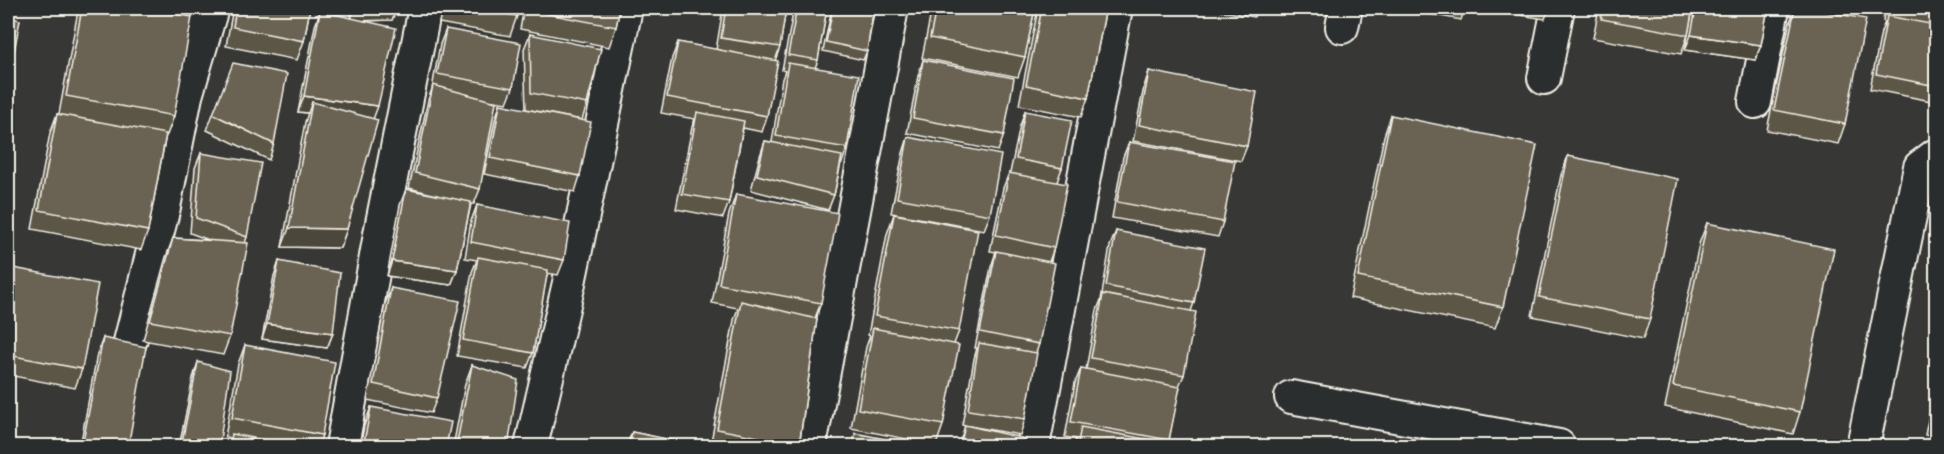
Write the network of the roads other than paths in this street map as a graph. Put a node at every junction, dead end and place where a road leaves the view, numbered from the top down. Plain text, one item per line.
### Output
1 (212, 8) edge
2 (425, 8) edge
3 (626, 8) edge
4 (1116, 8) edge
5 (1557, 8) edge
6 (1773, 8) edge
7 (858, 12) edge
8 (891, 12) edge
9 (1544, 78) dead end
10 (1755, 102) dead end
11 (1936, 155) edge
12 (130, 342) edge
13 (1291, 397) dead end
14 (342, 447) edge
15 (531, 447) edge
16 (810, 447) edge
17 (1033, 447) edge
18 (1559, 447) edge
19 (1863, 447) edge

1 - 12 street
2 - 14 street
3 - 15 street
4 - 17 street
5 - 9 street
6 - 10 street
7 - 8 street
8 - 16 street
11 - 19 street
13 - 18 street

